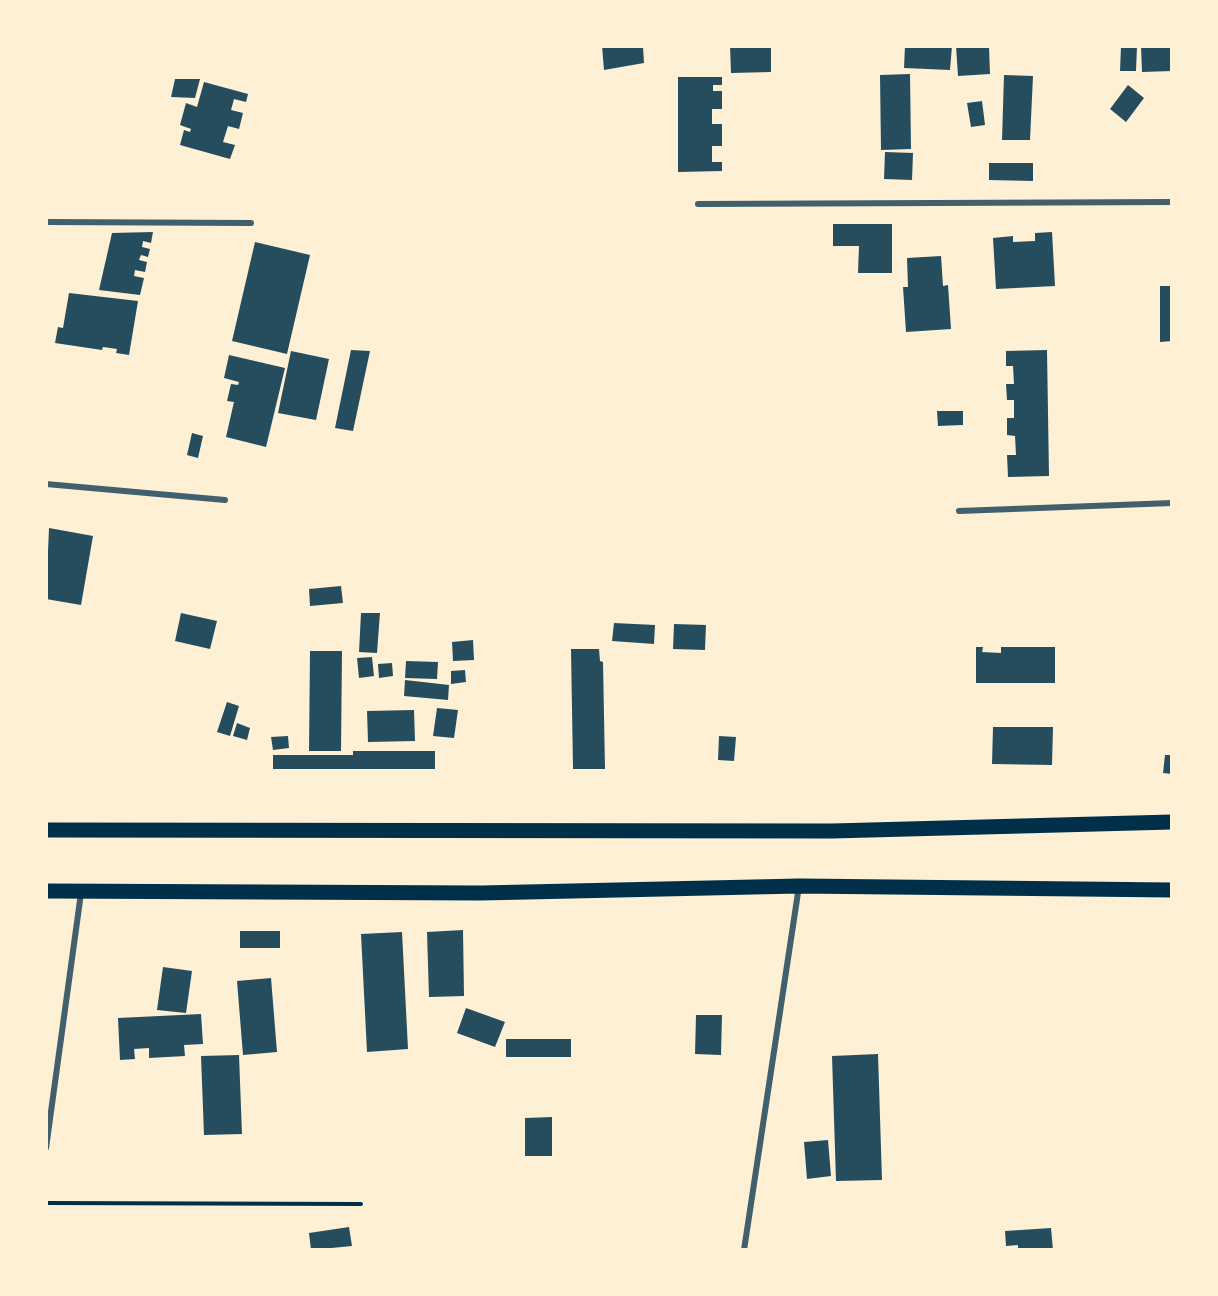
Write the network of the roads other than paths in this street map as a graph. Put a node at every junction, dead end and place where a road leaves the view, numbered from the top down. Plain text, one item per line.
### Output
1 (1172, 202) edge
2 (698, 204) dead end
3 (46, 222) edge
4 (251, 223) dead end
5 (46, 483) edge
6 (225, 500) dead end
7 (1172, 503) edge
8 (959, 511) dead end
9 (1172, 822) edge
10 (46, 831) edge
11 (799, 886) junction
12 (1172, 890) edge
13 (46, 891) edge
14 (81, 893) junction
15 (46, 1148) edge
16 (744, 1250) edge

1 - 2 street
3 - 4 street
5 - 6 street
7 - 8 street
9 - 10 main road
11 - 12 main road
11 - 14 main road
11 - 16 street
13 - 14 main road
14 - 15 street

